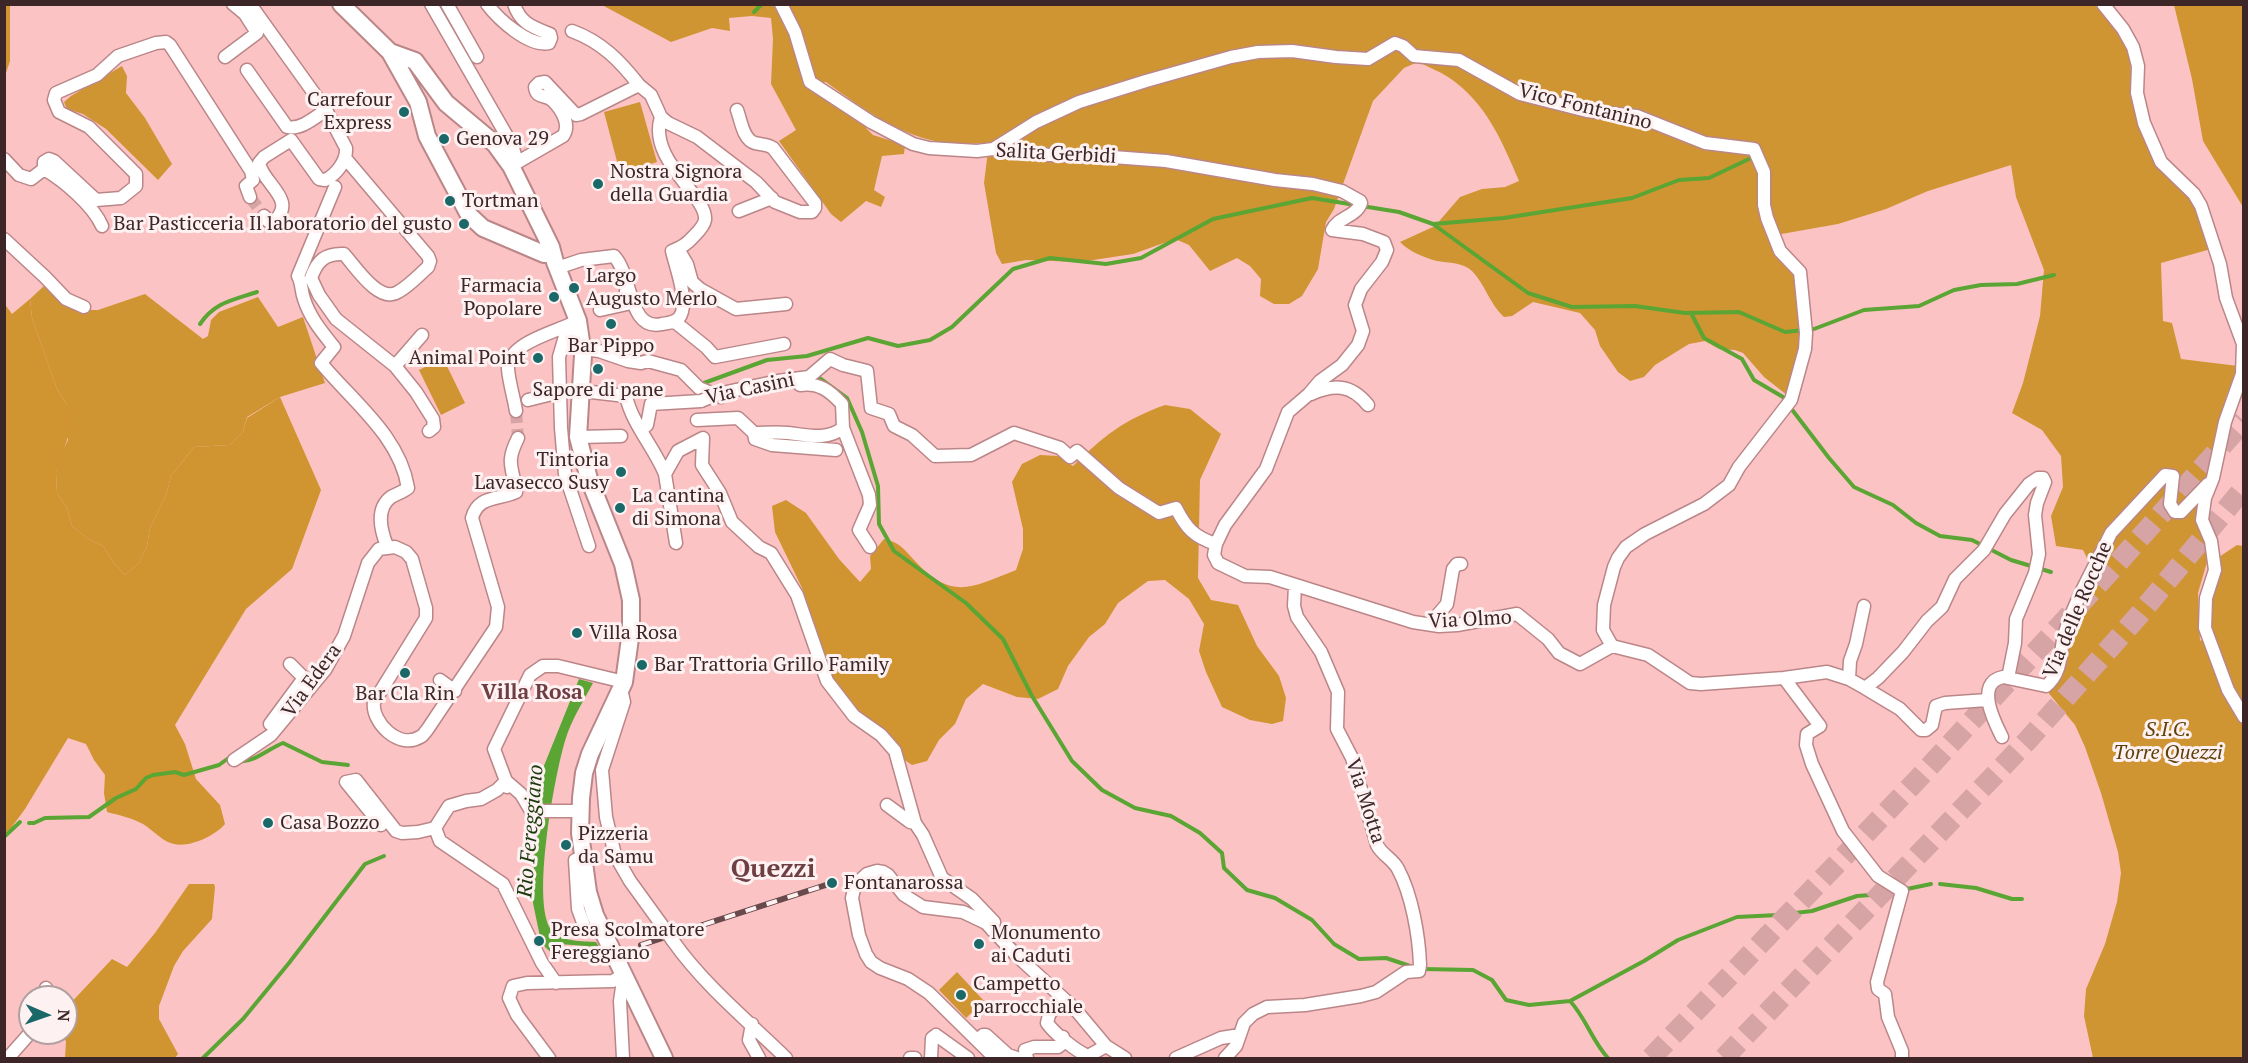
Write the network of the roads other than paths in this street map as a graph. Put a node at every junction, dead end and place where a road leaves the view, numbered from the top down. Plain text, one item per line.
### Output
1 (233, 4) edge
2 (340, 4) edge
3 (431, 4) edge
4 (447, 4) edge
5 (487, 4) edge
6 (514, 4) edge
7 (781, 4) edge
8 (2103, 4) edge
9 (249, 10) edge
10 (572, 31) dead end
11 (390, 52) junction
12 (225, 57) dead end
13 (477, 57) dead end
14 (247, 70) dead end
15 (427, 77) junction
16 (639, 85) junction
17 (412, 91) junction
18 (326, 110) junction
19 (737, 110) dead end
20 (660, 117) junction
21 (993, 150) junction
22 (4, 159) edge
23 (346, 159) junction
24 (514, 164) junction
25 (44, 169) junction
26 (335, 187) dead end
27 (250, 196) tunnel mouth
28 (772, 198) junction
29 (739, 211) dead end
30 (264, 216) dead end
31 (536, 221) junction
32 (102, 226) dead end
33 (4, 240) edge
34 (514, 241) junction
35 (678, 249) junction
36 (554, 261) junction
37 (696, 273) dead end
38 (625, 274) junction
39 (713, 296) junction
40 (786, 304) dead end
41 (84, 307) dead end
42 (600, 310) dead end
43 (675, 322) junction
44 (573, 323) junction
45 (422, 335) dead end
46 (784, 344) dead end
47 (583, 349) junction
48 (502, 363) dead end
49 (395, 366) junction
50 (587, 391) junction
51 (560, 392) junction
52 (1310, 394) junction
53 (528, 400) dead end
54 (1368, 405) dead end
55 (697, 420) dead end
56 (843, 428) junction
57 (642, 429) junction
58 (429, 431) dead end
59 (754, 433) junction
60 (621, 436) dead end
61 (578, 437) junction
62 (518, 438) tunnel mouth
63 (836, 450) dead end
64 (665, 474) junction
65 (2213, 478) junction
66 (676, 543) dead end
67 (1216, 544) junction
68 (387, 546) junction
69 (589, 546) dead end
70 (870, 547) dead end
71 (1461, 564) dead end
72 (1295, 586) junction
73 (1864, 606) dead end
74 (1430, 624) junction
75 (1612, 646) junction
76 (290, 664) dead end
77 (1784, 678) junction
78 (2008, 678) junction
79 (1849, 679) junction
80 (440, 680) dead end
81 (618, 683) junction
82 (1865, 688) junction
83 (455, 690) junction
84 (1987, 700) junction
85 (2244, 717) edge
86 (269, 736) junction
87 (2002, 737) dead end
88 (234, 760) dead end
89 (507, 785) junction
90 (887, 805) dead end
91 (576, 811) dead end
92 (915, 823) junction
93 (381, 825) dead end
94 (435, 828) junction
95 (575, 860) dead end
96 (585, 928) dead end
97 (992, 930) junction
98 (624, 974) junction
99 (556, 983) junction
100 (1061, 997) junction
101 (752, 1024) junction
102 (1240, 1035) junction
103 (1063, 1037) junction
104 (977, 1040) junction
105 (19, 1045) edge
106 (1106, 1046) junction
107 (661, 1057) edge
108 (995, 1058) edge
109 (1176, 1058) edge
110 (8, 1059) edge
111 (549, 1059) edge
112 (623, 1059) edge
113 (759, 1059) edge
114 (786, 1059) edge
115 (910, 1059) edge
116 (915, 1059) edge
117 (931, 1059) edge
118 (968, 1059) edge
119 (1017, 1059) edge
120 (1027, 1059) edge
121 (1125, 1059) edge
122 (1225, 1059) edge
123 (1902, 1059) edge

1 - 9 street
2 - 11 street
3 - 24 street
4 - 13 street
5 - 6 street
7 - 21 street, Salita Gerbidi
8 - 65 street
9 - 12 street
9 - 18 street
10 - 16 street
11 - 15 street
11 - 17 street
14 - 18 street
15 - 17 street
15 - 24 street
16 - 20 street
16 - 24 street
17 - 34 street
18 - 23 street
19 - 28 street
20 - 28 street
20 - 35 street
21 - 52 street, Salita Gerbidi
21 - 75 street, Vico Fontanino
22 - 25 street
23 - 30 street
23 - 49 street
24 - 31 street
25 - 27 street
25 - 32 street
26 - 68 street
28 - 29 street
31 - 34 street
31 - 36 street
33 - 41 street
34 - 36 street
35 - 39 street
35 - 43 street
36 - 38 street
36 - 44 street
37 - 39 street
38 - 42 street
38 - 43 street
39 - 40 street
43 - 46 street
44 - 47 street
44 - 48 street
44 - 51 street
45 - 49 street
47 - 50 street
47 - 56 street
49 - 58 street
50 - 57 street
50 - 61 street
51 - 53 street
51 - 69 street
52 - 54 street
52 - 67 street
55 - 59 street
56 - 59 street
56 - 70 street
57 - 64 street
57 - 67 street, Via Casini, bridge
59 - 63 street
60 - 61 street
61 - 81 street
62 - 83 street
64 - 66 street
64 - 92 street
65 - 78 street, Via delle Rocche
65 - 85 street
67 - 72 street, Via Olmo
68 - 83 street
68 - 86 street, Via Edera
71 - 74 street
72 - 74 street, Via Olmo
72 - 102 street, Via Motta
73 - 79 street
74 - 75 street, Via Olmo
75 - 77 street
76 - 86 street, Via Edera
77 - 79 street
77 - 123 street
78 - 82 street
78 - 84 street
79 - 82 street
80 - 83 street
81 - 89 street
81 - 98 street
81 - 101 street, bridge
82 - 84 street
84 - 87 street
86 - 88 street
89 - 91 street
89 - 94 street
90 - 92 street
92 - 97 street
93 - 94 street
94 - 99 street
95 - 96 street
97 - 100 street
97 - 104 street
98 - 99 street
98 - 107 street
98 - 112 street
99 - 111 street
100 - 103 street
100 - 106 street
101 - 113 street
101 - 114 street
102 - 109 street
102 - 122 street, Via Motta
103 - 106 street
103 - 120 street
104 - 108 street
104 - 119 street
105 - 110 street
106 - 121 street
115 - 116 street
117 - 118 street

